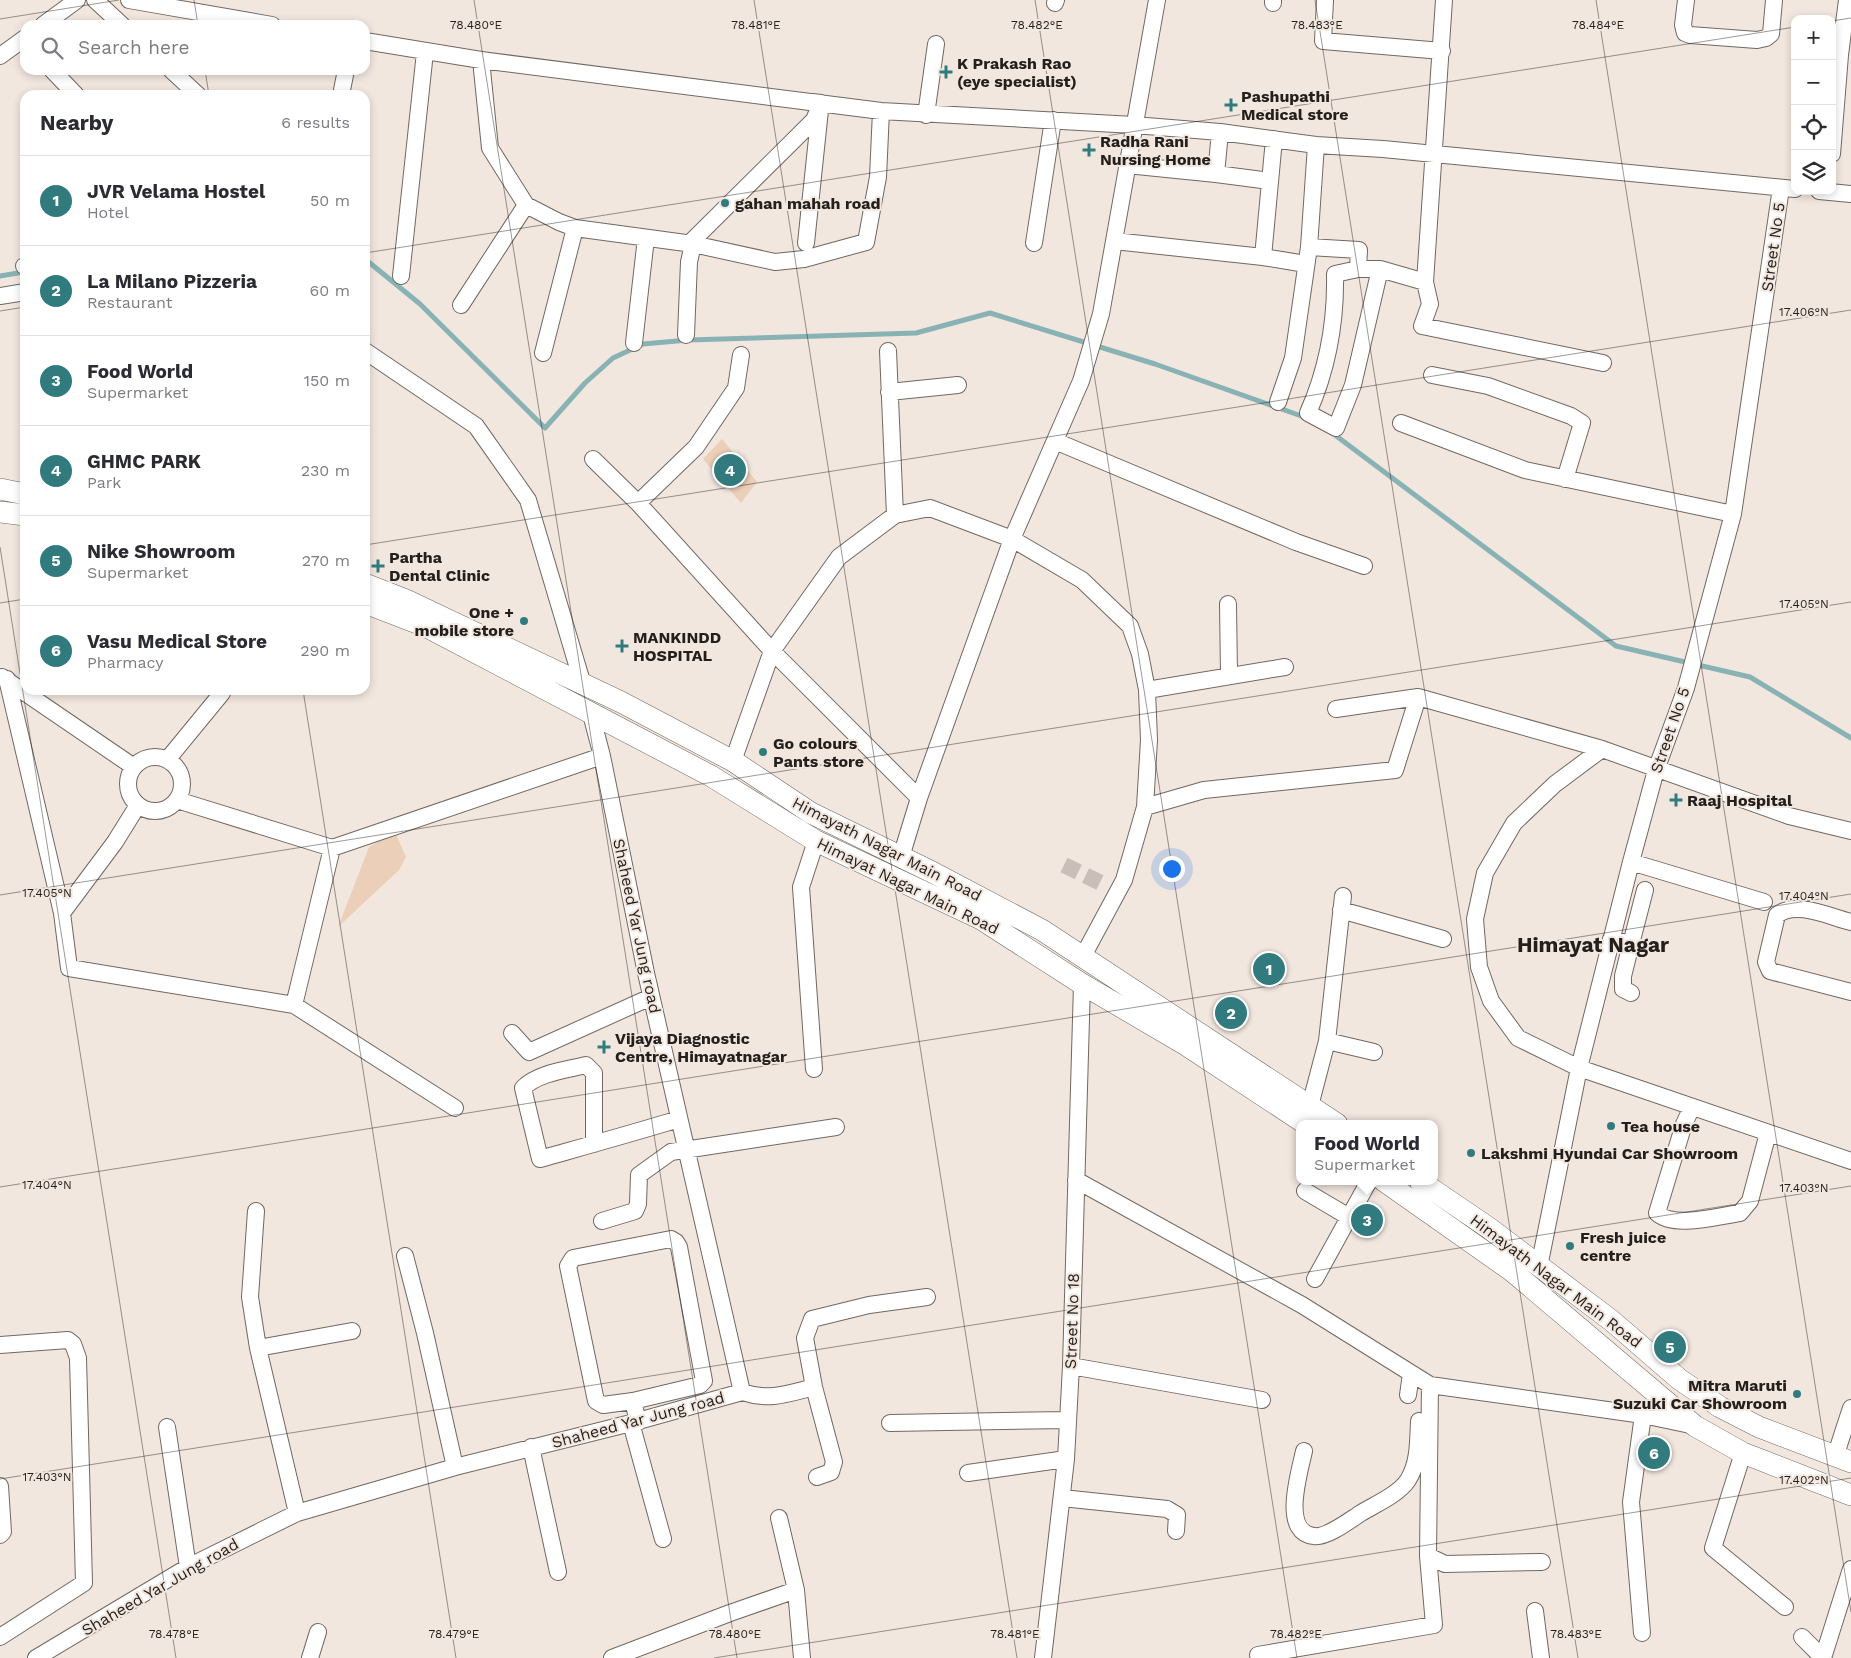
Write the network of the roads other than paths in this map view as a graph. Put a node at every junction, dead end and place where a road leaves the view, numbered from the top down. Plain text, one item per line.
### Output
1 (77, 0) edge
2 (95, 0) edge
3 (129, 0) edge
4 (1156, 0) edge
5 (1325, 0) edge
6 (1444, 0) edge
7 (1686, 0) edge
8 (1774, 0) edge
9 (1847, 0) edge
10 (50, 20) edge
11 (117, 20) edge
12 (243, 20) edge
13 (370, 42) edge
14 (20, 43) edge
15 (936, 44) dead end
16 (1442, 51) junction
17 (425, 52) junction
18 (0, 56) edge
19 (481, 60) junction
20 (57, 75) edge
21 (176, 75) edge
22 (345, 75) edge
23 (71, 90) edge
24 (193, 90) edge
25 (342, 90) edge
26 (816, 103) junction
27 (881, 112) junction
28 (926, 114) junction
29 (1053, 120) junction
30 (1134, 124) junction
31 (1220, 132) junction
32 (1274, 139) junction
33 (1316, 145) junction
34 (1832, 150) edge
35 (1434, 155) junction
36 (1128, 165) junction
37 (1216, 174) junction
38 (1270, 181) junction
39 (1788, 189) edge
40 (1836, 193) edge
41 (1851, 194) edge
42 (526, 205) junction
43 (575, 228) junction
44 (646, 238) junction
45 (1114, 241) junction
46 (806, 243) dead end
47 (1034, 243) dead end
48 (691, 244) junction
49 (1309, 247) junction
50 (1263, 257) junction
51 (1306, 264) junction
52 (1358, 269) junction
53 (1380, 269) junction
54 (401, 276) dead end
55 (1425, 282) junction
56 (20, 293) edge
57 (0, 296) edge
58 (461, 305) dead end
59 (686, 336) dead end
60 (634, 343) dead end
61 (888, 351) dead end
62 (543, 353) dead end
63 (370, 354) edge
64 (741, 355) dead end
65 (1603, 363) dead end
66 (1432, 375) dead end
67 (958, 385) dead end
68 (889, 392) junction
69 (1278, 402) dead end
70 (1401, 423) dead end
71 (1055, 441) junction
72 (593, 459) dead end
73 (1565, 479) junction
74 (0, 488) edge
75 (20, 493) edge
76 (638, 503) junction
77 (0, 512) edge
78 (20, 514) edge
79 (1733, 514) junction
80 (895, 515) junction
81 (1012, 539) junction
82 (1364, 566) dead end
83 (370, 586) edge
84 (1228, 604) dead end
85 (370, 605) edge
86 (772, 651) junction
87 (1285, 667) dead end
88 (1229, 675) junction
89 (4, 678) edge
90 (584, 685) junction
91 (20, 689) edge
92 (1148, 690) junction
93 (29, 695) edge
94 (220, 695) edge
95 (1418, 697) junction
96 (1336, 709) dead end
97 (591, 714) junction
98 (1602, 749) junction
99 (602, 756) junction
100 (167, 760) junction
101 (733, 761) junction
102 (134, 767) junction
103 (1656, 770) junction
104 (918, 798) junction
105 (177, 800) junction
106 (138, 805) junction
107 (1145, 807) junction
108 (1851, 831) edge
109 (816, 841) junction
110 (332, 848) junction
111 (901, 857) junction
112 (1631, 862) junction
113 (1645, 890) dead end
114 (1764, 902) dead end
115 (62, 913) junction
116 (1851, 922) edge
117 (1444, 939) dead end
118 (1612, 939) junction
119 (1631, 944) junction
120 (1082, 958) junction
121 (1082, 984) junction
122 (1851, 992) edge
123 (1631, 994) dead end
124 (651, 997) junction
125 (294, 1006) junction
126 (512, 1033) dead end
127 (1327, 1041) junction
128 (1374, 1052) dead end
129 (1579, 1068) junction
130 (814, 1069) dead end
131 (1692, 1107) junction
132 (455, 1108) dead end
133 (1308, 1115) edge
134 (679, 1119) junction
135 (1324, 1120) edge
136 (836, 1127) dead end
137 (1768, 1132) junction
138 (594, 1144) junction
139 (686, 1149) junction
140 (1851, 1161) edge
141 (1076, 1180) junction
142 (1367, 1185) edge
143 (1390, 1185) edge
144 (1426, 1185) edge
145 (1305, 1191) dead end
146 (256, 1211) dead end
147 (1349, 1217) junction
148 (602, 1220) dead end
149 (405, 1256) dead end
150 (1539, 1267) junction
151 (1315, 1279) dead end
152 (927, 1297) dead end
153 (352, 1331) dead end
154 (0, 1345) edge
155 (258, 1348) junction
156 (1071, 1366) junction
157 (1420, 1380) junction
158 (814, 1387) junction
159 (742, 1392) junction
160 (1408, 1395) dead end
161 (1262, 1400) dead end
162 (633, 1401) junction
163 (1851, 1408) edge
164 (1642, 1415) junction
165 (1068, 1420) junction
166 (635, 1422) junction
167 (890, 1423) dead end
168 (1694, 1426) junction
169 (167, 1427) dead end
170 (532, 1447) junction
171 (1304, 1451) dead end
172 (1743, 1453) junction
173 (1066, 1459) junction
174 (1843, 1460) edge
175 (456, 1467) junction
176 (968, 1473) dead end
177 (817, 1477) dead end
178 (0, 1486) edge
179 (1851, 1495) edge
180 (1062, 1498) junction
181 (297, 1513) junction
182 (779, 1518) dead end
183 (1176, 1531) dead end
184 (0, 1535) edge
185 (663, 1539) dead end
186 (1428, 1556) junction
187 (1542, 1562) dead end
188 (188, 1567) junction
189 (1851, 1569) edge
190 (558, 1572) dead end
191 (796, 1590) junction
192 (1785, 1607) dead end
193 (1535, 1611) dead end
194 (318, 1632) dead end
195 (1642, 1633) dead end
196 (0, 1637) edge
197 (1802, 1637) dead end
198 (1258, 1655) dead end
199 (36, 1658) edge
200 (310, 1658) edge
201 (612, 1658) edge
202 (802, 1658) edge
203 (1043, 1658) edge
204 (1541, 1658) edge
205 (1823, 1658) edge

1 - 10 street
2 - 11 street
3 - 12 street
4 - 30 street
5 - 16 street
6 - 16 street
7 - 8 street
9 - 34 street
13 - 17 street
14 - 18 street
15 - 28 street
16 - 35 street
17 - 19 street
17 - 54 street
19 - 26 street
19 - 42 street
20 - 23 street
21 - 24 street
22 - 25 street
26 - 27 street
26 - 46 street
26 - 48 street
27 - 28 street
27 - 48 street
28 - 29 street
29 - 30 street
29 - 47 street
30 - 31 street
30 - 36 street
31 - 32 street
31 - 37 street
32 - 33 street
32 - 38 street
33 - 35 street
33 - 49 street
35 - 39 street
35 - 55 street
36 - 37 street
36 - 45 street
37 - 38 street
38 - 50 street
39 - 79 street, Street No 5
40 - 41 street
42 - 43 street
42 - 58 street
43 - 44 street
43 - 62 street
44 - 48 street
44 - 60 street
45 - 50 street
45 - 71 street
48 - 59 street
49 - 51 street
49 - 52 street
50 - 51 street
51 - 69 street
52 - 53 street
52 - 53 street
53 - 55 street
55 - 65 street
56 - 57 street
61 - 68 street
63 - 90 street
64 - 76 street
66 - 73 street
67 - 68 street
68 - 80 street
70 - 73 street
71 - 81 street
71 - 82 street
72 - 76 street
73 - 79 street
74 - 75 main road
76 - 86 street
77 - 78 main road
79 - 103 street, Street No 5
80 - 81 street
80 - 86 street
81 - 92 street
81 - 104 street
83 - 90 main road, Himayath Nagar Main Road
84 - 88 street
85 - 97 main road, Himayat Nagar Main Road
86 - 101 street
86 - 104 street
87 - 88 street
88 - 92 street
89 - 91 street
89 - 115 street
90 - 97 main road
90 - 101 main road, Himayath Nagar Main Road
92 - 107 street
93 - 102 street
94 - 100 street
95 - 96 street
95 - 98 street
95 - 107 street
97 - 99 street, Shaheed Yar Jung road
97 - 109 main road, Himayat Nagar Main Road
98 - 103 street
98 - 129 street
99 - 110 street
99 - 124 street, Shaheed Yar Jung road
100 - 102 street
100 - 105 street
101 - 111 main road, Himayath Nagar Main Road
102 - 106 street
103 - 108 street
103 - 112 street, Street No 5
104 - 111 street
105 - 106 street
105 - 110 street
106 - 115 street
107 - 120 street
109 - 121 main road, Himayat Nagar Main Road
109 - 130 street
110 - 125 street
111 - 120 main road, Himayath Nagar Main Road
112 - 114 street
112 - 118 street, Street No 5
113 - 119 street
115 - 125 street
116 - 122 street
117 - 127 street
118 - 119 street
118 - 129 street, Street No 5
119 - 123 street
120 - 133 main road, Himayath Nagar Main Road
121 - 133 main road, Himayat Nagar Main Road
121 - 141 street, Street No 18
124 - 126 street
124 - 134 street, Shaheed Yar Jung road
125 - 132 street
127 - 128 street
127 - 133 street
129 - 131 street
129 - 150 street, Street No 5
131 - 137 street
131 - 137 street
133 - 135 main road, Himayath Nagar Main Road
134 - 138 street
134 - 139 street, Shaheed Yar Jung road
136 - 139 street
137 - 140 street
138 - 138 street
139 - 148 street
139 - 159 street, Shaheed Yar Jung road
141 - 156 street, Street No 18
141 - 157 street
142 - 147 street
143 - 168 main road
144 - 150 main road, Himayath Nagar Main Road
145 - 147 street
146 - 155 street
147 - 151 street
149 - 175 street
150 - 174 main road, Himayath Nagar Main Road
152 - 158 street
153 - 155 street
154 - 196 street
155 - 181 street
156 - 161 street
156 - 165 street, Street No 18
157 - 160 street
157 - 164 street
157 - 171 street
157 - 186 street
158 - 159 street
158 - 177 street
159 - 166 street, Shaheed Yar Jung road
162 - 162 street
162 - 166 street
163 - 174 street
164 - 168 street
164 - 195 street
165 - 167 street
165 - 173 street, Street No 18
166 - 170 street, Shaheed Yar Jung road
166 - 185 street
168 - 172 main road
169 - 188 street
170 - 175 street, Shaheed Yar Jung road
170 - 190 street
172 - 179 main road
172 - 192 street
173 - 176 street
173 - 180 street, Street No 18
175 - 181 street, Shaheed Yar Jung road
178 - 184 street
180 - 183 street
180 - 203 street, Street No 18
181 - 188 street, Shaheed Yar Jung road
182 - 191 street
186 - 187 street
186 - 198 street
188 - 199 street, Shaheed Yar Jung road
189 - 205 street
191 - 201 street
191 - 202 street
193 - 204 street
194 - 200 street
197 - 205 street

